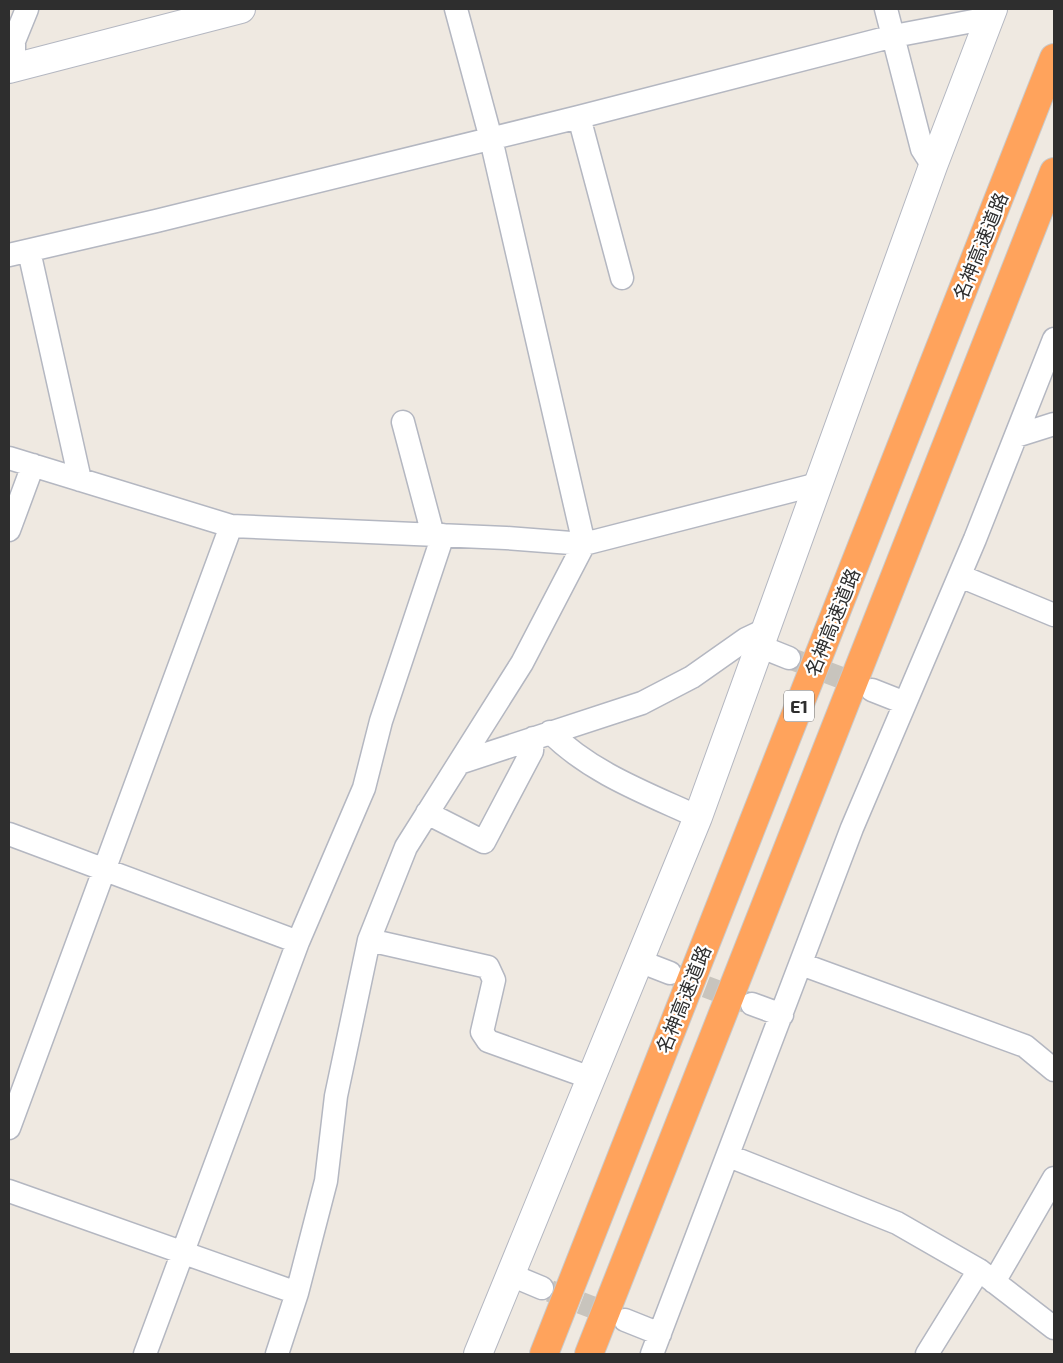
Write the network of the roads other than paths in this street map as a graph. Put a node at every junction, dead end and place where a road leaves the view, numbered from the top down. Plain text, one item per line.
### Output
1 (27, 9) edge
2 (241, 9) edge
3 (456, 9) edge
4 (886, 9) edge
5 (991, 13) edge
6 (894, 36) junction
7 (1054, 58) edge
8 (11, 68) edge
9 (580, 117) junction
10 (492, 139) junction
11 (933, 166) junction
12 (1054, 172) edge
13 (19, 253) edge
14 (622, 278) dead end
15 (1054, 339) edge
16 (403, 422) dead end
17 (1054, 424) edge
18 (1016, 436) junction
19 (9, 458) edge
20 (33, 465) junction
21 (80, 480) junction
22 (818, 484) junction
23 (231, 526) junction
24 (9, 530) edge
25 (438, 535) junction
26 (584, 544) junction
27 (960, 576) junction
28 (1054, 615) edge
29 (762, 638) junction
30 (789, 658) tunnel mouth
31 (872, 690) tunnel mouth
32 (905, 703) junction
33 (541, 735) junction
34 (459, 763) junction
35 (427, 813) junction
36 (698, 817) junction
37 (9, 834) edge
38 (105, 869) junction
39 (369, 940) junction
40 (298, 942) junction
41 (640, 961) junction
42 (801, 964) junction
43 (670, 973) tunnel mouth
44 (752, 1004) tunnel mouth
45 (782, 1015) junction
46 (1054, 1070) edge
47 (591, 1078) junction
48 (9, 1128) edge
49 (729, 1156) junction
50 (1054, 1178) edge
51 (9, 1191) edge
52 (182, 1252) junction
53 (511, 1275) junction
54 (986, 1276) junction
55 (542, 1288) tunnel mouth
56 (297, 1293) junction
57 (625, 1320) tunnel mouth
58 (1054, 1328) edge
59 (656, 1344) edge
60 (145, 1354) edge
61 (277, 1354) edge
62 (478, 1354) edge
63 (544, 1354) edge
64 (589, 1354) edge
65 (927, 1354) edge

1 - 8 street
2 - 8 street
3 - 10 street
4 - 6 street
5 - 6 street
5 - 11 street
6 - 9 street
6 - 11 street
7 - 63 highway, 名神高速道路 / E1
9 - 10 street
9 - 14 street
10 - 13 street
10 - 26 street
11 - 22 street
12 - 64 highway, E1
13 - 21 street
15 - 18 street
16 - 25 street
17 - 18 street
18 - 27 street
19 - 20 street
20 - 21 street
20 - 24 street
21 - 23 street
22 - 26 street
22 - 29 street
23 - 25 street
23 - 38 street
25 - 26 street
25 - 40 street
26 - 34 street
27 - 28 street
27 - 32 street
29 - 30 street
29 - 33 street
29 - 36 street
31 - 32 street
32 - 42 street
33 - 34 street
33 - 35 street
33 - 36 street
34 - 35 street
35 - 39 street
36 - 41 street
37 - 38 street
38 - 40 street
38 - 48 street
39 - 47 street
39 - 56 street
40 - 52 street
41 - 43 street
41 - 47 street
42 - 45 street
42 - 46 street
44 - 45 street
45 - 49 street
47 - 53 street
49 - 54 street
49 - 59 street
50 - 54 street
51 - 52 street
52 - 56 street
52 - 60 street
53 - 55 street
53 - 62 street
54 - 58 street
54 - 65 street
56 - 61 street
57 - 59 street

